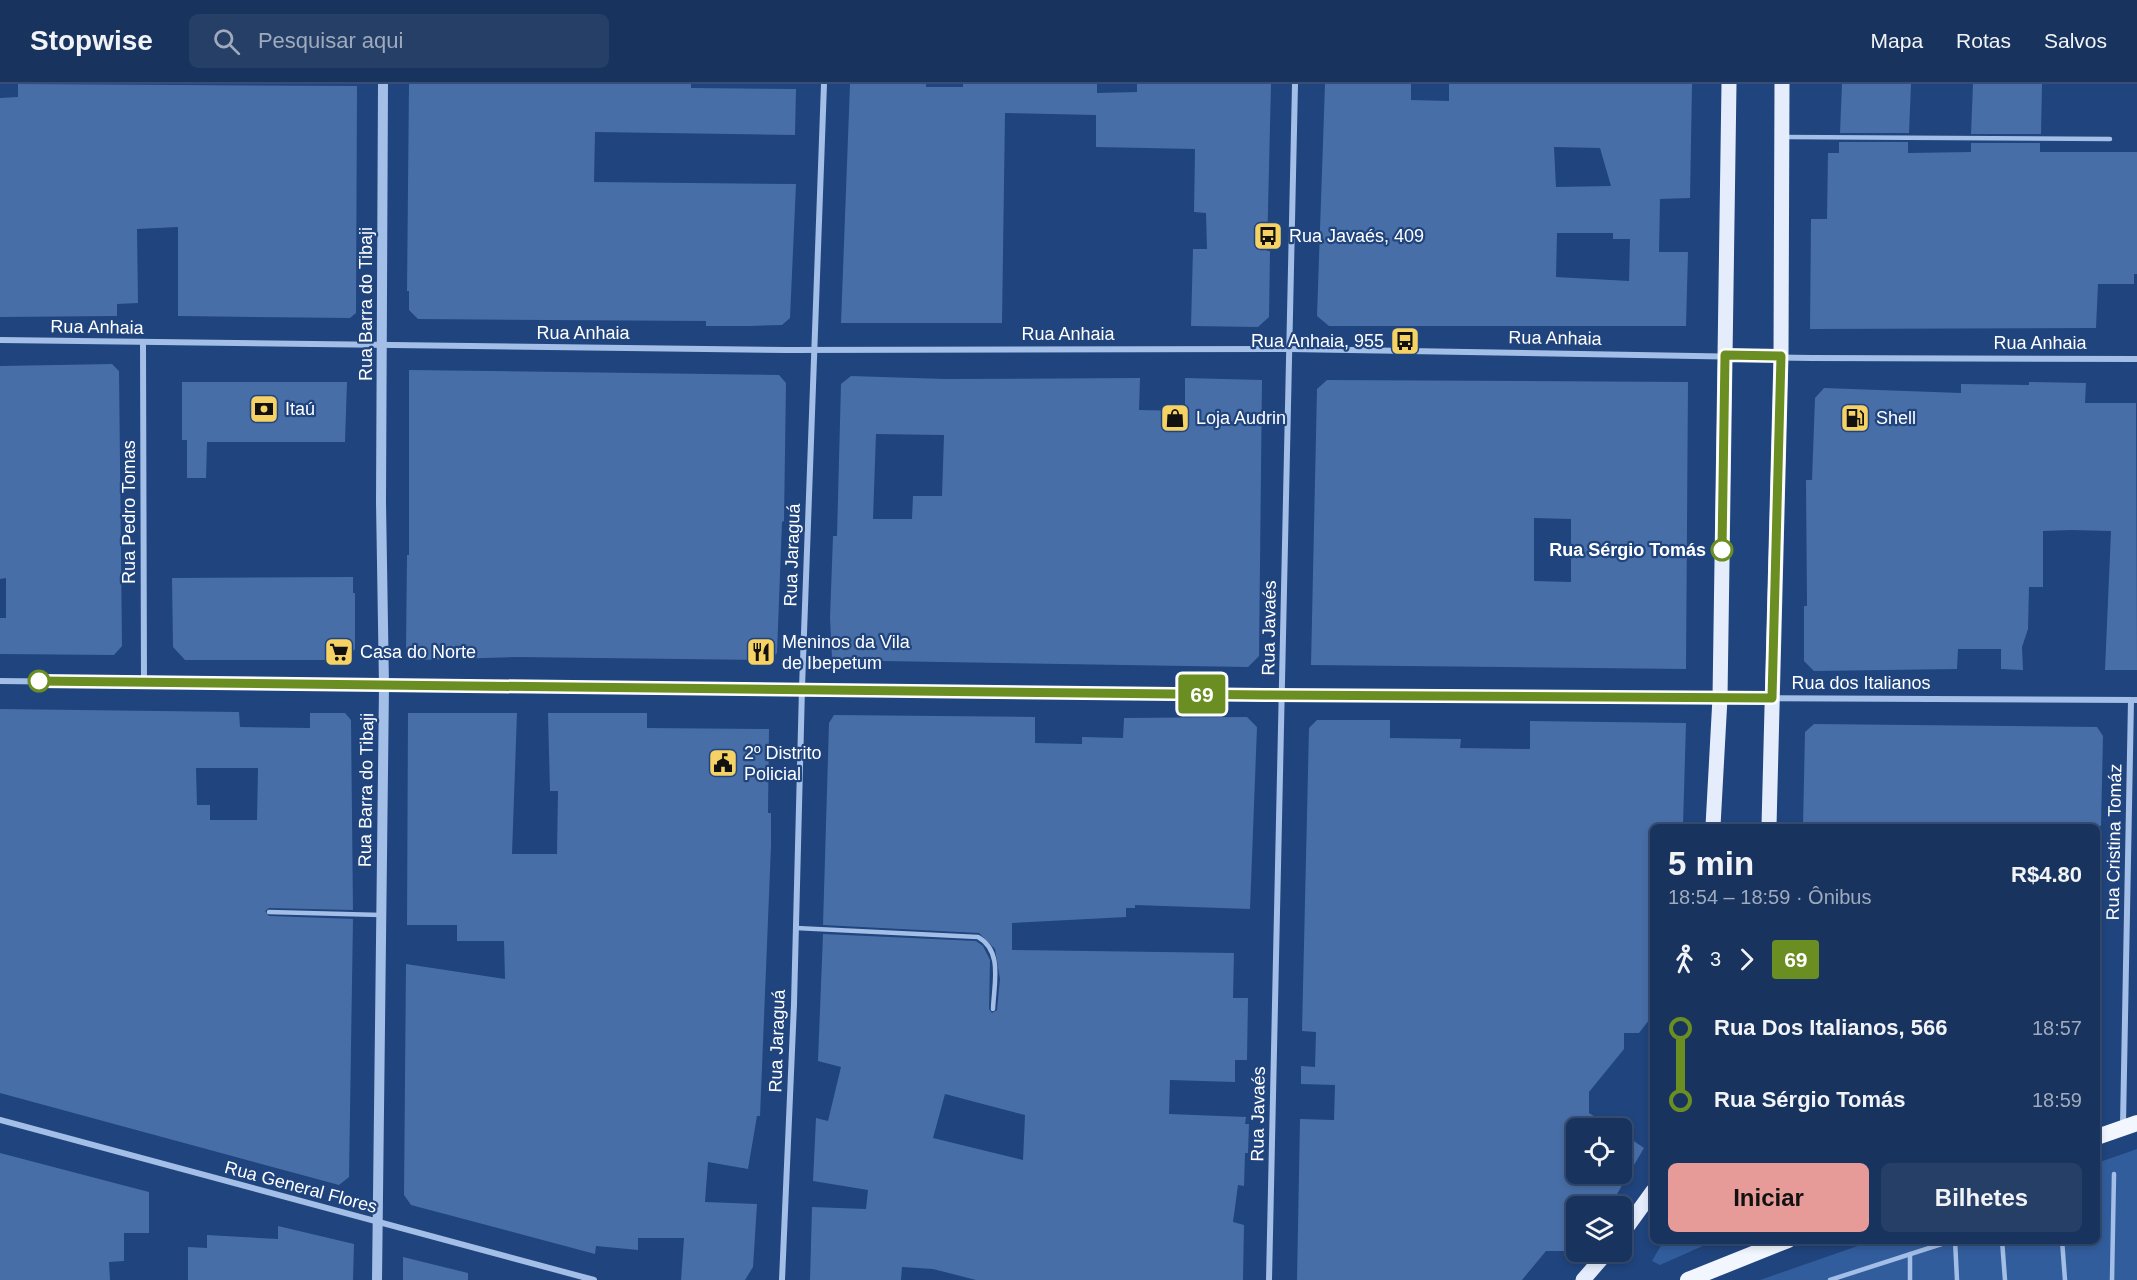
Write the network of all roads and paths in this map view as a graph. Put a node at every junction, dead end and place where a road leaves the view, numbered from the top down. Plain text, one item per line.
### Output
1 (383, 84) edge
2 (824, 84) edge
3 (1295, 84) edge
4 (1729, 84) edge
5 (1782, 84) edge
6 (1782, 137) junction
7 (2110, 139) dead end
8 (0, 340) edge
9 (143, 342) junction
10 (383, 346) junction
11 (1290, 349) junction
12 (816, 350) junction
13 (1725, 355) junction
14 (1781, 356) junction
15 (2137, 359) edge
16 (0, 681) edge
17 (144, 681) junction
18 (384, 686) junction
19 (802, 688) junction
20 (1282, 696) junction
21 (1720, 698) junction
22 (1772, 698) junction
23 (2134, 700) edge
24 (1713, 824) edge
25 (1769, 824) edge
26 (269, 912) dead end
27 (381, 915) junction
28 (796, 928) junction
29 (993, 1009) dead end
30 (0, 1120) edge
31 (2130, 1126) edge
32 (2100, 1136) edge
33 (2114, 1174) dead end
34 (1650, 1195) edge
35 (1632, 1220) edge
36 (378, 1223) junction
37 (1941, 1244) edge
38 (1954, 1244) edge
39 (2002, 1244) edge
40 (2062, 1244) edge
41 (1761, 1245) edge
42 (1910, 1254) junction
43 (1599, 1262) edge
44 (1853, 1273) junction
45 (377, 1280) edge
46 (594, 1280) edge
47 (782, 1280) edge
48 (1269, 1280) edge
49 (1583, 1280) edge
50 (1688, 1280) edge
51 (1830, 1280) edge
52 (1854, 1280) edge
53 (1910, 1280) edge
54 (1957, 1280) edge
55 (2004, 1280) edge
56 (2065, 1280) edge
57 (2112, 1280) edge

1 - 10 street, Rua Barra do Tibaji
2 - 12 street, Rua Jaraguá
3 - 11 street, Rua Javaés
4 - 13 main road
5 - 6 main road
6 - 7 lane
6 - 14 main road
8 - 9 street, Rua Anhaia
9 - 10 street, Rua Anhaia
9 - 17 street, Rua Pedro Tomas
10 - 12 street, Rua Anhaia
10 - 18 street, Rua Barra do Tibaji
11 - 12 street, Rua Anhaia
11 - 13 street, Rua Anhaia
11 - 20 street, Rua Javaés
12 - 19 street, Rua Jaraguá
13 - 14 street, Rua Anhaia
13 - 21 main road
14 - 15 street, Rua Anhaia
14 - 22 main road
16 - 17 street, Rua dos Italianos
17 - 18 street, Rua dos Italianos
18 - 19 street, Rua dos Italianos
18 - 27 street, Rua Barra do Tibaji
19 - 20 street, Rua dos Italianos
19 - 28 street, Rua Jaraguá
20 - 21 street, Rua dos Italianos
20 - 48 street, Rua Javaés
21 - 22 street, Rua dos Italianos
21 - 24 main road
22 - 23 street, Rua dos Italianos
22 - 25 main road
23 - 31 street, Rua Cristina Tomáz
26 - 27 lane
27 - 36 street, Rua Barra do Tibaji
28 - 29 lane
28 - 47 street, Rua Jaraguá
30 - 36 street, Rua General Flores
31 - 32 highway
33 - 57 lane
34 - 35 main road
36 - 45 street, Rua Barra do Tibaji
36 - 46 street, Rua General Flores
37 - 42 lane
38 - 54 lane
39 - 55 lane
40 - 56 lane
41 - 50 highway
42 - 44 lane
42 - 53 lane
43 - 49 main road
44 - 51 lane
44 - 52 lane

